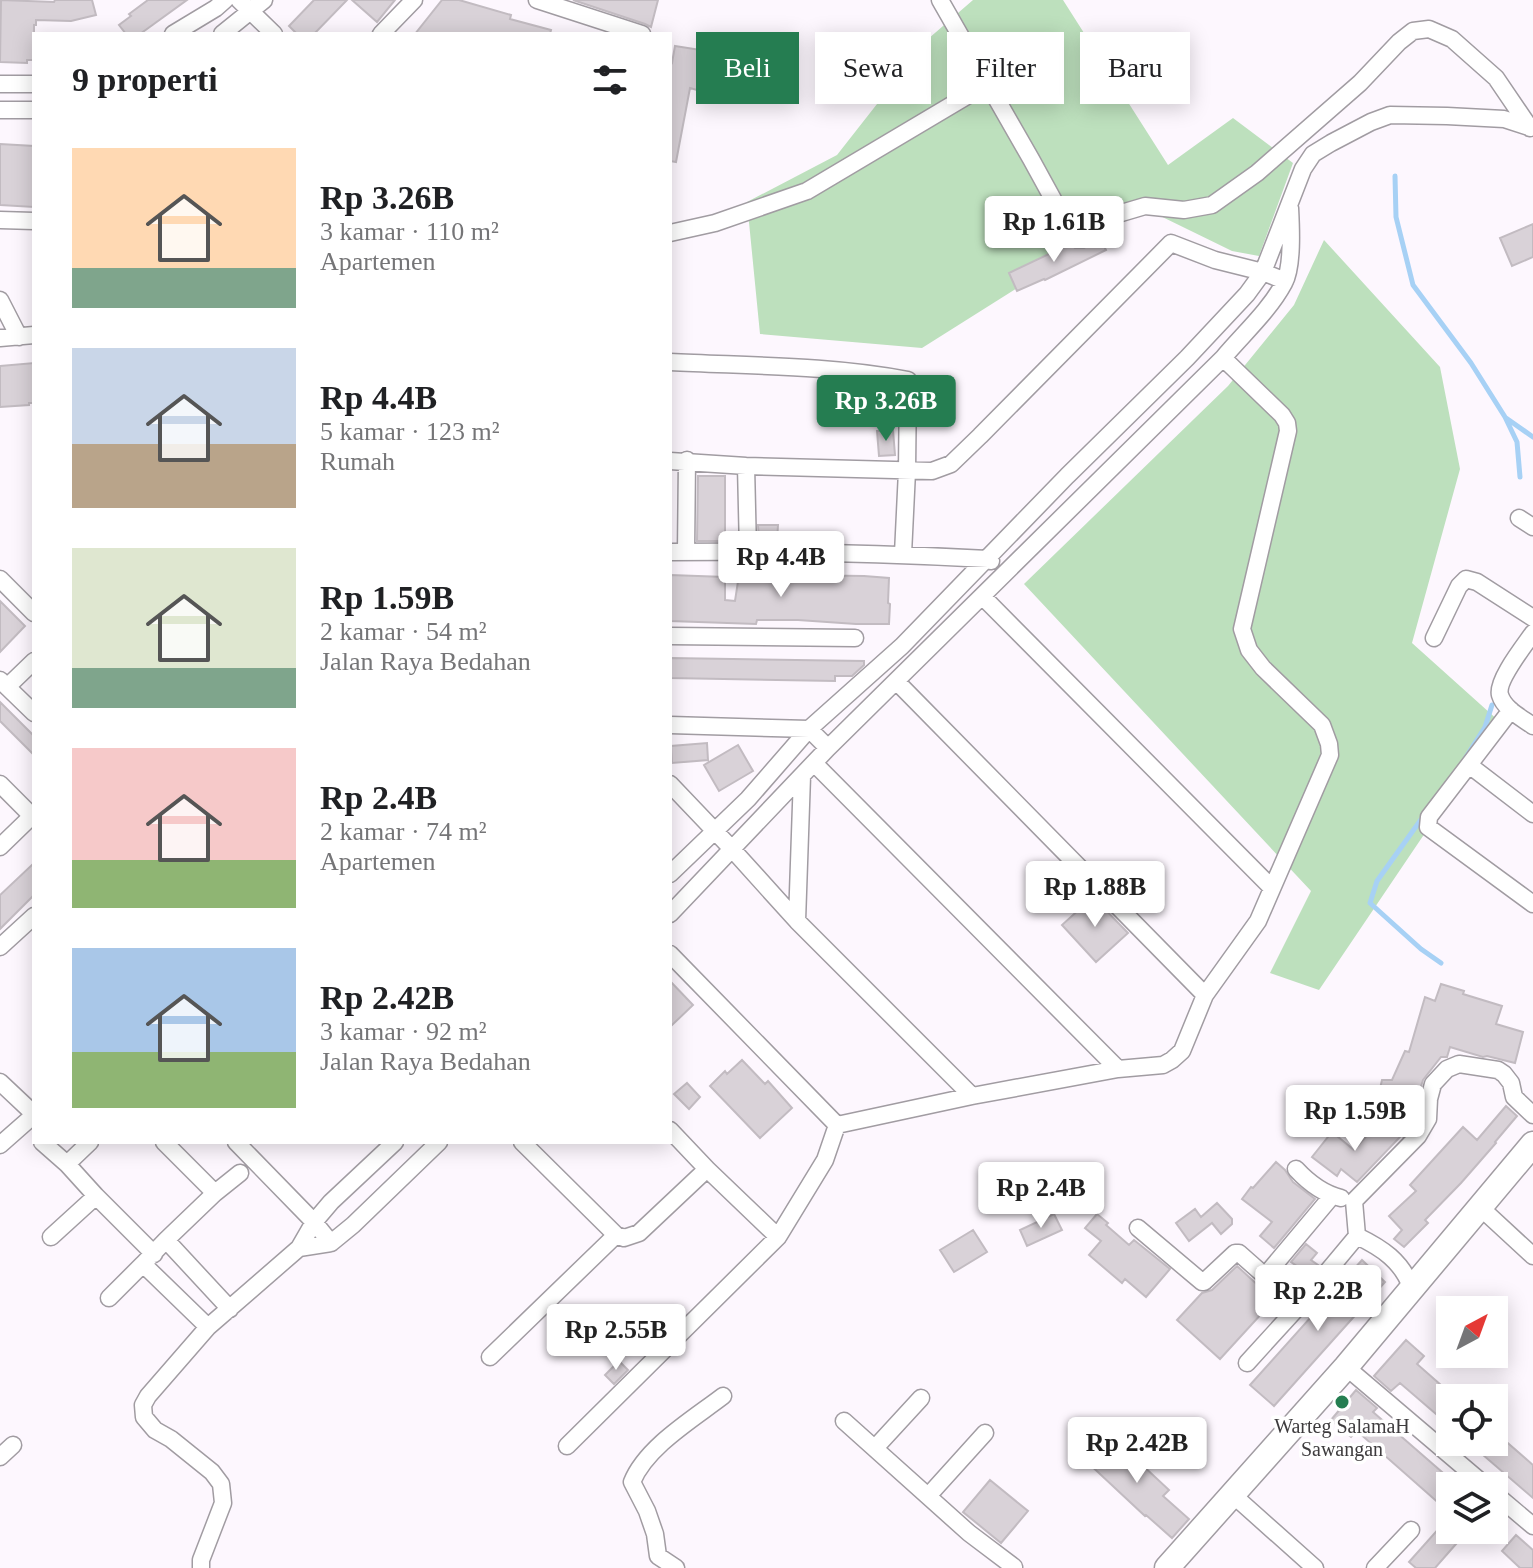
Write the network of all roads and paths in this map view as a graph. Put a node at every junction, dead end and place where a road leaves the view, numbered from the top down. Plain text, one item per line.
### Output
1 (264, 0) edge
2 (414, 0) edge
3 (537, 0) edge
4 (940, 0) edge
5 (220, 4) edge
6 (245, 6) edge
7 (176, 32) edge
8 (232, 32) edge
9 (272, 32) edge
10 (383, 32) edge
11 (636, 32) edge
12 (958, 32) edge
13 (0, 84) edge
14 (32, 84) edge
15 (953, 104) edge
16 (999, 104) edge
17 (1330, 109) junction
18 (0, 110) edge
19 (32, 110) edge
20 (1531, 130) edge
21 (1313, 154) junction
22 (1290, 202) junction
23 (0, 220) edge
24 (32, 221) edge
25 (672, 233) edge
26 (1263, 272) junction
27 (1285, 281) junction
28 (0, 300) edge
29 (26, 336) edge
30 (0, 338) edge
31 (1223, 358) junction
32 (672, 362) edge
33 (678, 460) edge
34 (746, 466) junction
35 (907, 471) junction
36 (748, 551) junction
37 (678, 552) edge
38 (903, 554) junction
39 (988, 559) junction
40 (1004, 573) junction
41 (0, 579) edge
42 (982, 596) junction
43 (32, 611) edge
44 (1533, 618) edge
45 (1533, 633) edge
46 (672, 636) edge
47 (855, 638) dead end
48 (1434, 638) dead end
49 (32, 663) edge
50 (897, 682) junction
51 (4, 684) edge
52 (1511, 710) junction
53 (32, 711) edge
54 (672, 725) edge
55 (1533, 726) edge
56 (809, 729) junction
57 (828, 748) junction
58 (814, 763) junction
59 (1469, 765) junction
60 (802, 776) junction
61 (0, 784) edge
62 (672, 786) edge
63 (32, 814) edge
64 (1533, 814) edge
65 (32, 816) edge
66 (716, 831) junction
67 (0, 847) edge
68 (732, 849) junction
69 (672, 872) edge
70 (1272, 888) junction
71 (1533, 904) edge
72 (672, 912) edge
73 (32, 918) edge
74 (797, 921) junction
75 (0, 947) edge
76 (672, 956) edge
77 (1205, 995) junction
78 (1118, 1069) junction
79 (0, 1082) edge
80 (972, 1096) junction
81 (1366, 1103) dead end
82 (32, 1113) edge
83 (1533, 1115) edge
84 (32, 1117) edge
85 (837, 1125) junction
86 (672, 1132) edge
87 (1418, 1136) junction
88 (44, 1144) edge
89 (88, 1144) edge
90 (166, 1144) edge
91 (238, 1144) edge
92 (393, 1144) edge
93 (437, 1144) edge
94 (524, 1144) edge
95 (1533, 1144) edge
96 (0, 1145) edge
97 (67, 1164) junction
98 (707, 1169) junction
99 (1296, 1169) dead end
100 (240, 1173) dead end
101 (215, 1193) junction
102 (96, 1196) junction
103 (1332, 1196) junction
104 (1354, 1201) junction
105 (1481, 1208) junction
106 (314, 1222) junction
107 (1138, 1228) dead end
108 (616, 1235) junction
109 (1357, 1236) junction
110 (51, 1237) dead end
111 (778, 1237) junction
112 (166, 1240) junction
113 (331, 1243) junction
114 (299, 1248) junction
115 (1533, 1256) edge
116 (148, 1259) junction
117 (1265, 1276) junction
118 (1412, 1289) junction
119 (109, 1298) dead end
120 (1297, 1308) junction
121 (230, 1309) junction
122 (208, 1327) junction
123 (490, 1357) dead end
124 (1247, 1363) dead end
125 (1346, 1367) junction
126 (723, 1396) dead end
127 (921, 1398) dead end
128 (844, 1421) dead end
129 (985, 1433) dead end
130 (13, 1445) dead end
131 (567, 1446) dead end
132 (875, 1448) junction
133 (0, 1457) edge
134 (1470, 1472) edge
135 (1232, 1494) junction
136 (929, 1495) junction
137 (1508, 1505) edge
138 (1533, 1526) edge
139 (1411, 1530) dead end
140 (201, 1568) edge
141 (676, 1568) edge
142 (1014, 1568) edge
143 (1167, 1568) edge
144 (1315, 1568) edge
145 (1375, 1568) edge

1 - 6 street
2 - 10 street
3 - 11 street
4 - 12 street
5 - 7 street
5 - 8 street
6 - 8 street
6 - 9 street
13 - 14 street
15 - 25 street
16 - 17 street
17 - 20 street
17 - 21 street
18 - 19 street
20 - 21 street
21 - 22 street
22 - 26 street
22 - 27 street
23 - 24 street
26 - 27 street
26 - 35 street
26 - 39 street
27 - 31 street
28 - 29 street
29 - 30 street
31 - 40 street
31 - 70 street
32 - 35 street
33 - 34 street
33 - 37 street
34 - 35 street
34 - 36 street
35 - 38 street
36 - 37 street
36 - 38 street
38 - 39 street
39 - 40 street
39 - 56 street
40 - 42 street
41 - 43 street
42 - 50 street
42 - 70 street
44 - 48 street
45 - 52 street
46 - 47 street
49 - 51 street
50 - 57 street
50 - 77 street
51 - 53 street
52 - 55 street
52 - 59 street
54 - 56 street
56 - 57 street
56 - 66 street
57 - 58 street
58 - 60 street
58 - 78 street
59 - 64 street
59 - 71 street
60 - 68 street
60 - 74 street
61 - 63 street
62 - 66 street
65 - 67 street
66 - 68 street
66 - 69 street
68 - 72 street
68 - 74 street
70 - 77 street
73 - 75 street
74 - 80 street
76 - 85 street
77 - 78 street
78 - 80 street
79 - 82 street
80 - 85 street
81 - 87 street
83 - 87 street
84 - 96 street
85 - 111 street
86 - 98 street
87 - 104 street
88 - 97 street
89 - 97 street
90 - 101 street
91 - 106 street
92 - 106 street
93 - 113 street
94 - 108 street
95 - 105 street
97 - 102 street
98 - 108 street
98 - 111 street
99 - 103 street
100 - 101 street
101 - 112 street
102 - 110 street
102 - 116 street
103 - 104 street
103 - 117 street
104 - 109 street
105 - 115 street
105 - 118 street
106 - 113 street
106 - 114 street
107 - 117 street
108 - 123 street
109 - 118 street
109 - 120 street
111 - 131 street
112 - 116 street
112 - 121 street
113 - 114 street
114 - 121 street
116 - 119 street
116 - 122 street
117 - 120 street
118 - 125 street
120 - 124 street
121 - 122 street
122 - 140 street
125 - 134 street
125 - 135 street
126 - 141 street
127 - 132 street
128 - 132 street
129 - 136 street
130 - 133 street
132 - 136 street
135 - 143 street
135 - 144 street
136 - 142 street
137 - 138 street
139 - 145 street

